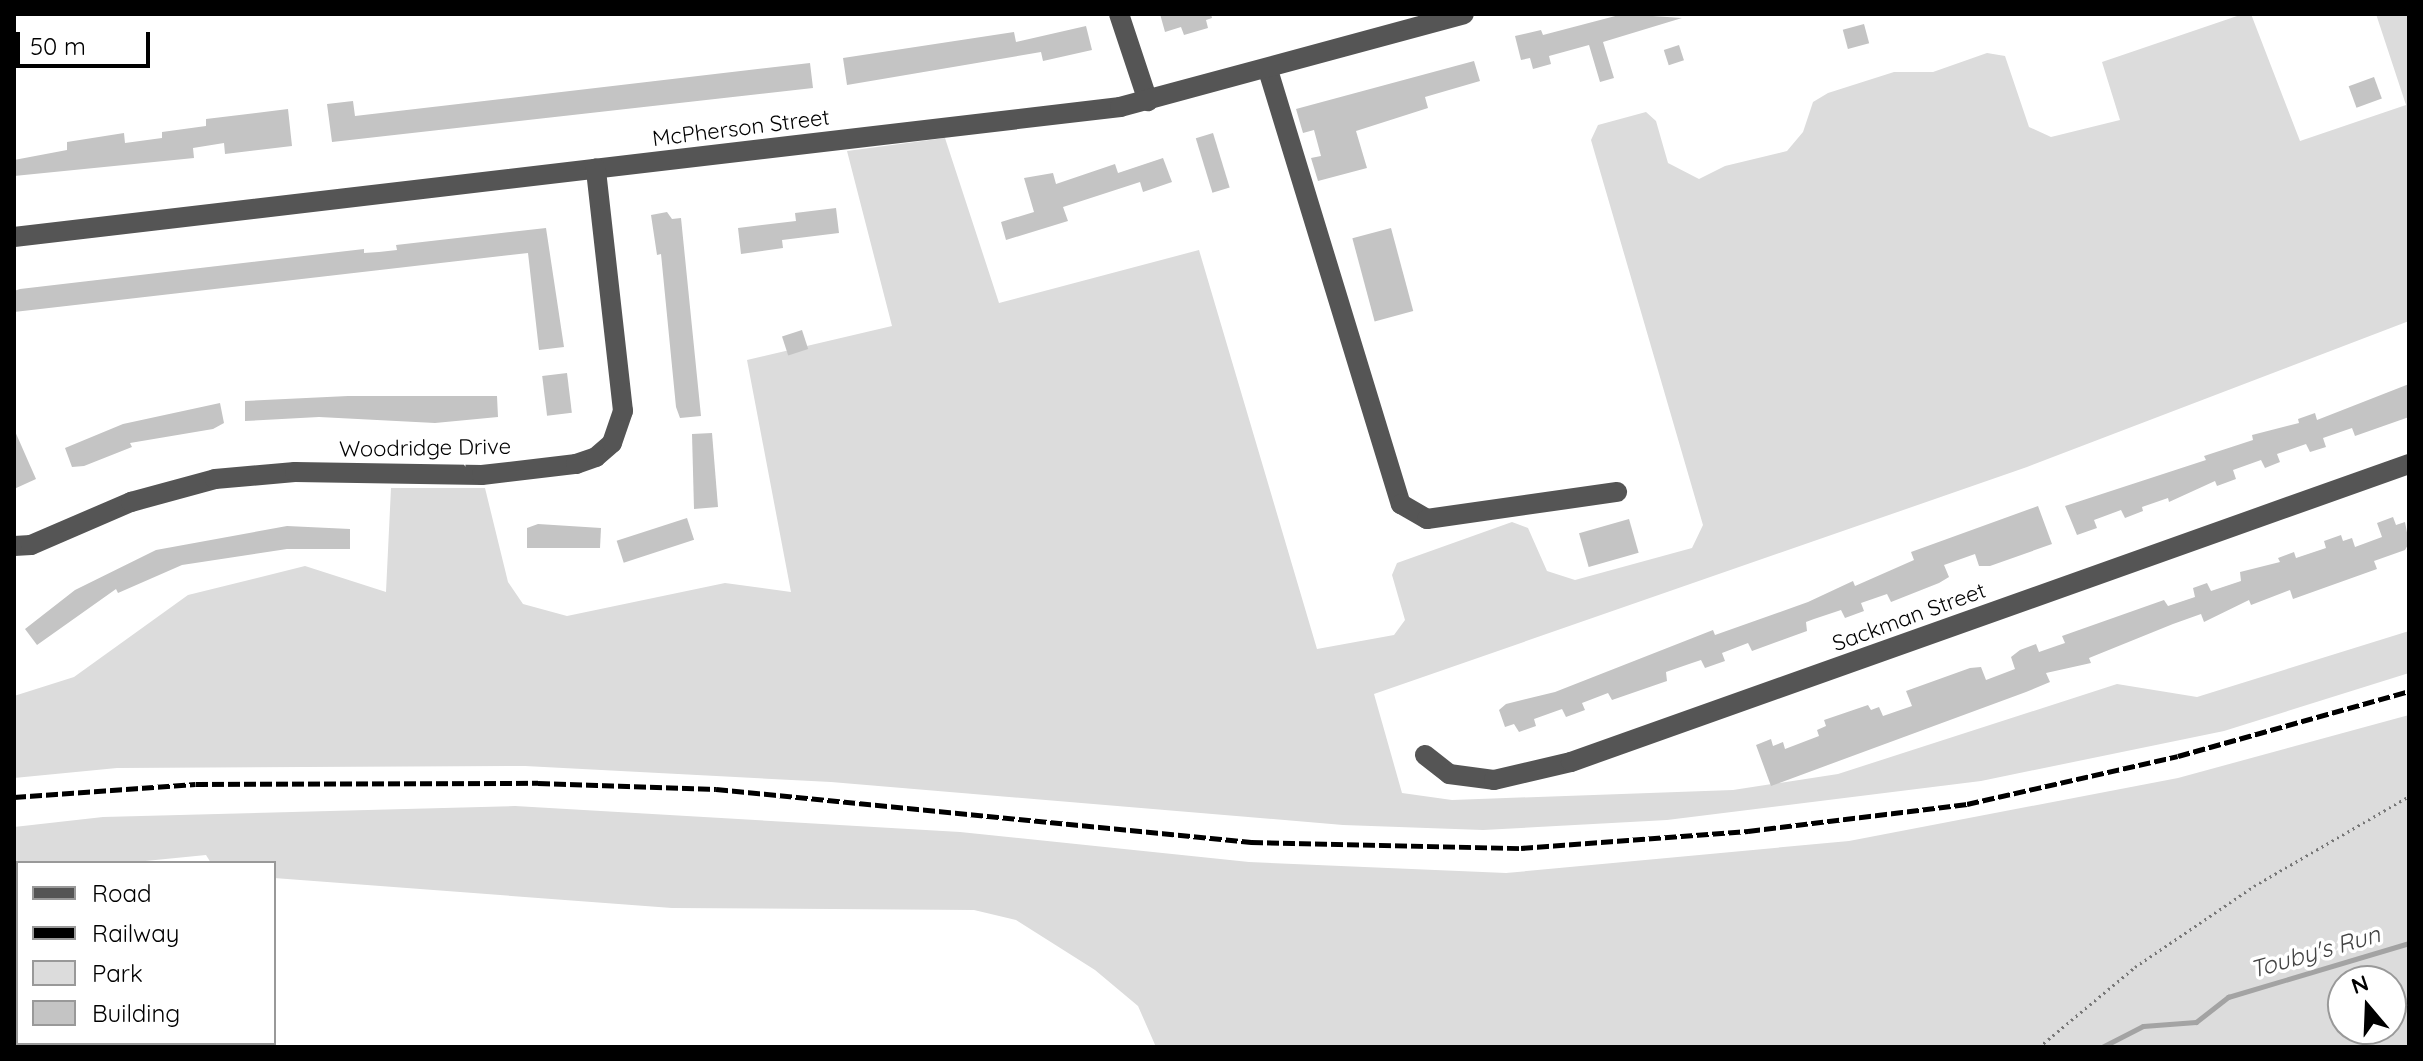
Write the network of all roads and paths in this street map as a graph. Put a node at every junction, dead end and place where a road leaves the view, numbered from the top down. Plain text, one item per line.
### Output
1 (1119, 14) edge
2 (1464, 14) edge
3 (1268, 70) junction
4 (1148, 101) junction
5 (596, 169) junction
6 (14, 237) edge
7 (2409, 464) edge
8 (1617, 492) dead end
9 (14, 546) edge
10 (1425, 755) dead end
11 (2409, 796) edge
12 (2039, 1047) edge

1 - 4 street
2 - 3 street, McPherson Street
3 - 4 street, McPherson Street
3 - 8 street
4 - 5 street, McPherson Street
5 - 6 street, McPherson Street
5 - 9 street, Woodridge Drive
7 - 10 street, Sackman Street
11 - 12 path

